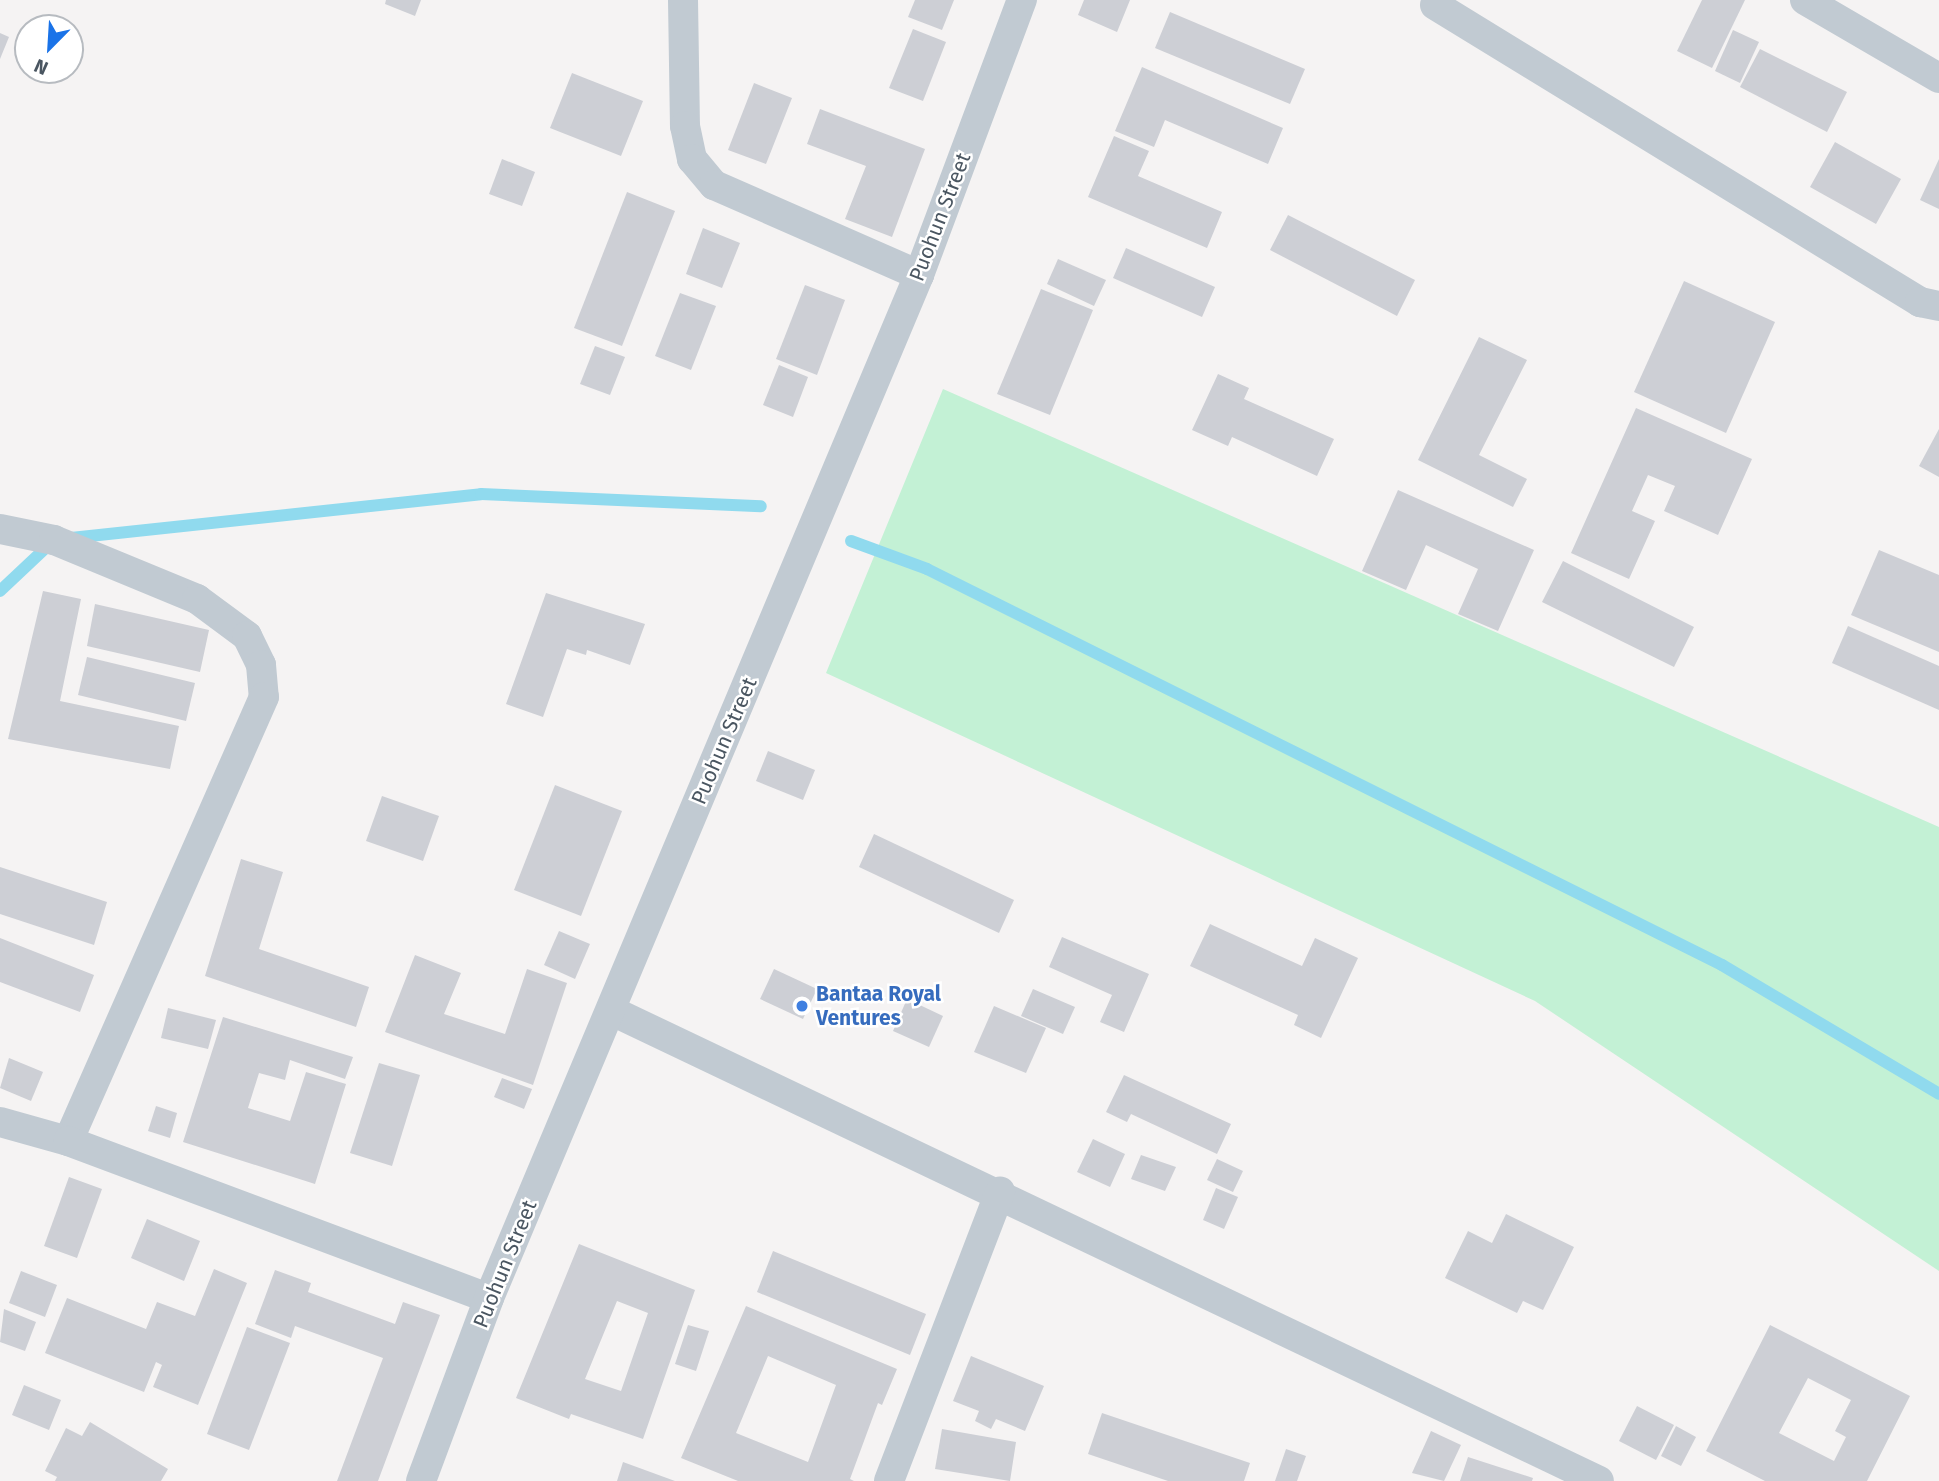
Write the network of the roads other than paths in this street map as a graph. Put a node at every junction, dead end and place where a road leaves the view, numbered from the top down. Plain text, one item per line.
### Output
1 (683, 0) edge
2 (1022, 0) edge
3 (1805, 0) edge
4 (1435, 5) dead end
5 (1939, 78) edge
6 (919, 275) junction
7 (1939, 306) edge
8 (0, 529) edge
9 (612, 1011) junction
10 (0, 1122) edge
11 (68, 1141) junction
12 (1000, 1192) junction
13 (489, 1298) junction
14 (1562, 1473) edge
15 (421, 1481) edge
16 (889, 1481) edge
17 (1599, 1481) edge

1 - 6 street
2 - 6 street, Puohun Street
3 - 5 street
4 - 7 street
6 - 9 street, Puohun Street
8 - 11 street
9 - 12 street
9 - 13 street, Puohun Street
10 - 11 street
11 - 13 street
12 - 14 street
12 - 16 street
13 - 15 street, Puohun Street
14 - 17 street

